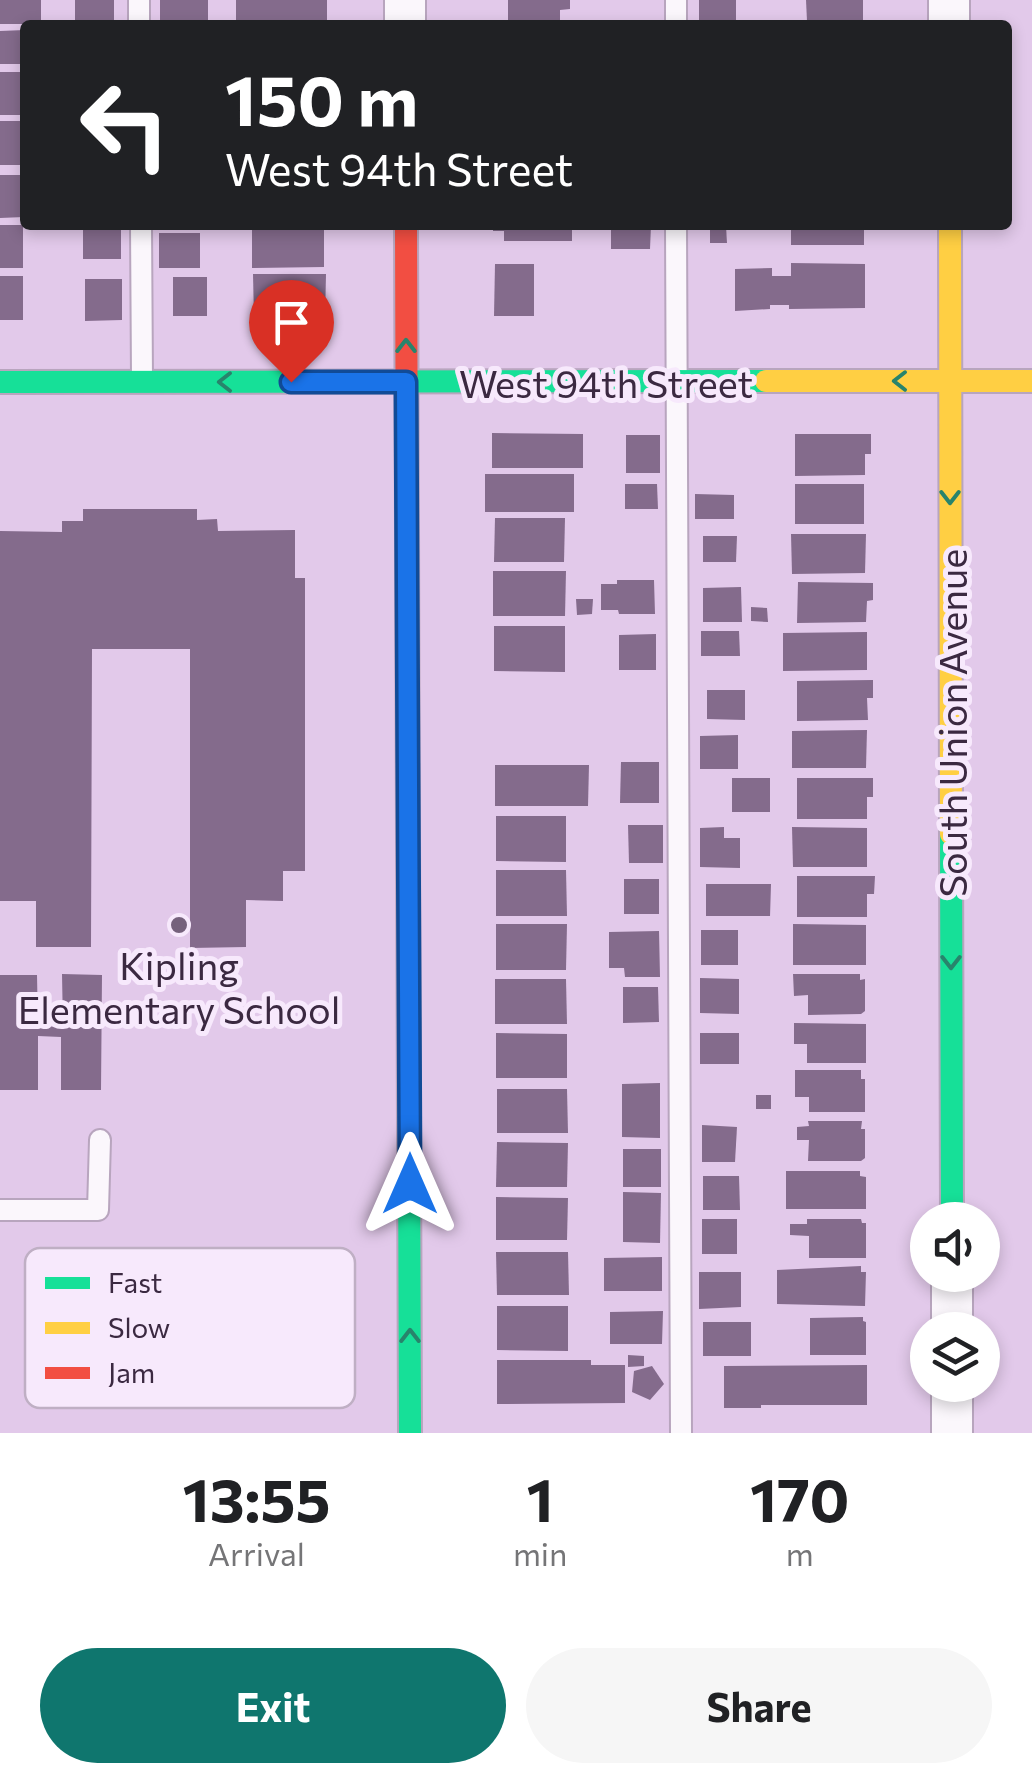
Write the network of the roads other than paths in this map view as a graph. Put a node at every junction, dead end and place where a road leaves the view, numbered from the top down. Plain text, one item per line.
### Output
1 (141, 230) edge
2 (406, 230) edge
3 (676, 230) edge
4 (950, 230) edge
5 (0, 382) edge
6 (142, 382) junction
7 (406, 382) junction
8 (676, 382) junction
9 (950, 382) junction
10 (1032, 382) edge
11 (100, 1140) dead end
12 (952, 1202) edge
13 (0, 1210) edge
14 (952, 1402) edge
15 (410, 1433) edge
16 (681, 1433) edge
17 (952, 1433) edge

1 - 6 lane
7 -> 2 street
3 - 8 lane
4 - 9 street, South Union Avenue
5 - 6 street, West 94th Street
7 -> 6 street, West 94th Street
7 - 8 street, West 94th Street
15 -> 7 street
9 -> 8 street, West 94th Street
8 - 16 lane
9 - 10 street, West 94th Street
9 -> 12 street, South Union Avenue
11 - 13 lane
14 - 17 street

